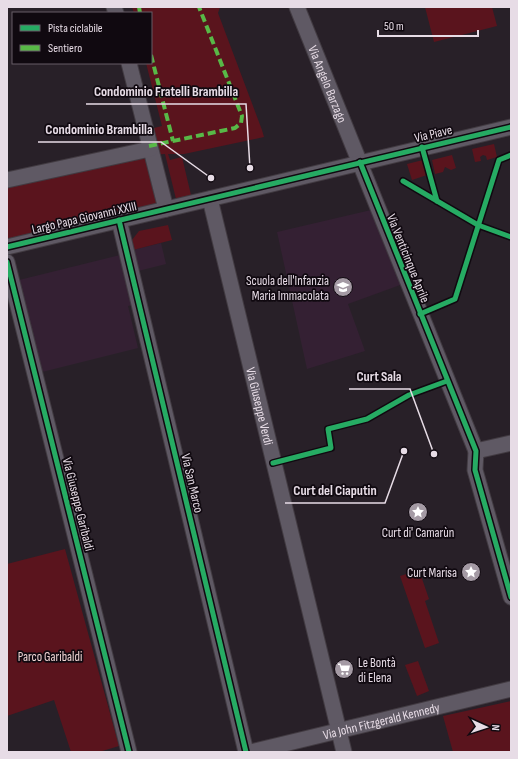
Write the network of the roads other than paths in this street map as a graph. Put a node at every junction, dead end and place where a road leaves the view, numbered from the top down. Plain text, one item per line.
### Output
1 (297, 7) edge
2 (129, 64) edge
3 (511, 127) edge
4 (150, 149) junction
5 (360, 162) junction
6 (7, 180) edge
7 (210, 199) junction
8 (166, 209) junction
9 (119, 220) junction
10 (7, 247) edge
11 (7, 262) edge
12 (511, 443) edge
13 (476, 451) junction
14 (511, 597) edge
15 (511, 689) edge
16 (337, 730) junction
17 (129, 752) edge
18 (246, 752) edge
19 (251, 752) edge
20 (344, 752) edge

1 - 5 street, Via Angelo Barzago
2 - 4 street
3 - 5 street, Via Piave
4 - 6 street
4 - 8 street
5 - 7 street, Via Piave
5 - 13 street, Via Venticinque Aprile
7 - 8 street, Largo Papa Giovanni XXIII
7 - 16 street, Via Giuseppe Verdi
8 - 9 street, Largo Papa Giovanni XXIII
9 - 10 street, Largo Papa Giovanni XXIII
9 - 18 street, Via San Marco
11 - 17 street, Via Giuseppe Garibaldi
12 - 13 street
13 - 14 street
15 - 16 street, Via John Fitzgerald Kennedy
16 - 19 street, Via John Fitzgerald Kennedy
16 - 20 street, Via Giuseppe Verdi

